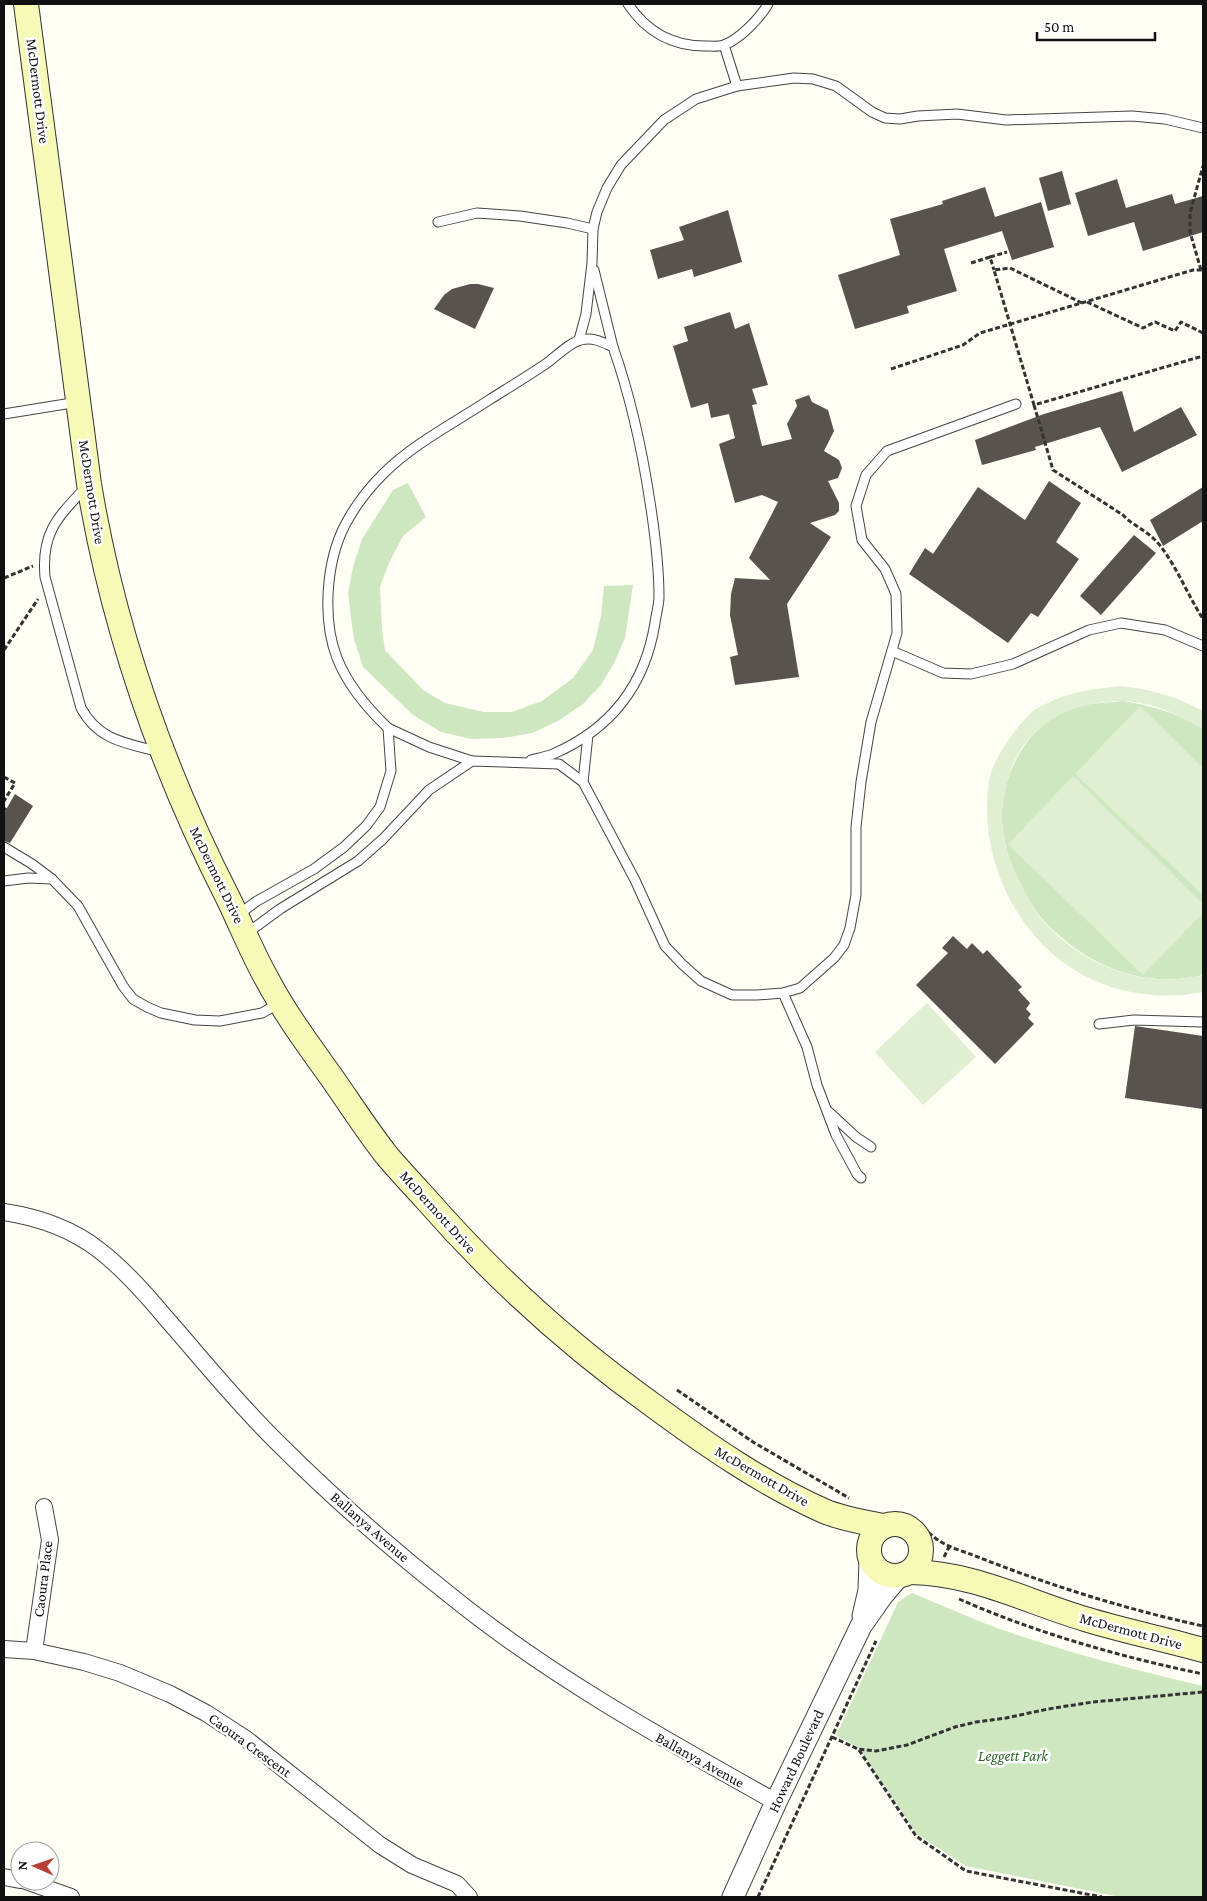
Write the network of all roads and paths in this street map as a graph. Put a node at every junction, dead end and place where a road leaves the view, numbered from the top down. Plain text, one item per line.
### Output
1 (26, 4) edge
2 (628, 4) edge
3 (768, 4) edge
4 (724, 45) junction
5 (737, 86) junction
6 (1203, 128) edge
7 (1203, 166) edge
8 (438, 222) dead end
9 (593, 230) junction
10 (1007, 252) dead end
11 (990, 257) junction
12 (592, 263) junction
13 (971, 263) dead end
14 (994, 270) junction
15 (1202, 270) edge
16 (1084, 302) junction
17 (1010, 324) junction
18 (1203, 333) edge
19 (579, 340) junction
20 (613, 348) junction
21 (1203, 356) edge
22 (891, 368) dead end
23 (79, 402) junction
24 (1016, 404) dead end
25 (1034, 405) junction
26 (4, 414) edge
27 (89, 484) junction
28 (33, 566) dead end
29 (4, 578) edge
30 (41, 595) dead end
31 (1203, 619) edge
32 (1203, 646) edge
33 (4, 650) edge
34 (892, 651) junction
35 (388, 728) junction
36 (588, 735) junction
37 (162, 753) junction
38 (472, 761) junction
39 (526, 762) junction
40 (4, 777) edge
41 (583, 782) junction
42 (4, 801) edge
43 (4, 847) edge
44 (52, 879) junction
45 (4, 881) edge
46 (242, 926) junction
47 (783, 993) junction
48 (281, 1002) junction
49 (1203, 1022) edge
50 (1099, 1024) dead end
51 (826, 1109) junction
52 (871, 1147) dead end
53 (861, 1178) dead end
54 (4, 1212) edge
55 (677, 1390) dead end
56 (852, 1499) dead end
57 (44, 1507) dead end
58 (826, 1512) junction
59 (887, 1520) junction
60 (920, 1542) junction
61 (869, 1556) junction
62 (904, 1575) junction
63 (974, 1581) junction
64 (957, 1598) dead end
65 (861, 1626) junction
66 (1203, 1626) edge
67 (876, 1640) dead end
68 (4, 1649) edge
69 (1203, 1650) edge
70 (34, 1651) junction
71 (1203, 1674) edge
72 (1203, 1692) edge
73 (826, 1735) dead end
74 (831, 1737) junction
75 (858, 1749) junction
76 (776, 1802) junction
77 (54, 1891) edge
78 (71, 1897) edge
79 (469, 1897) edge
80 (733, 1897) edge
81 (758, 1897) edge
82 (1102, 1897) edge

1 - 23 main road, McDermott Drive
2 - 4 lane
3 - 4 lane
4 - 5 lane
5 - 6 lane
5 - 9 lane
7 - 15 path
8 - 9 lane
9 - 12 lane
10 - 11 path
11 - 13 path
11 - 14 path
12 - 19 lane
12 - 20 lane
14 - 16 path
14 - 17 path
15 - 16 path
16 - 17 path
16 - 18 path
17 - 22 path
17 - 25 path
19 - 20 lane
19 - 35 lane
20 - 36 lane
21 - 25 path
23 - 26 lane
23 - 27 main road, McDermott Drive
24 - 34 lane
25 - 31 path
27 - 37 main road, McDermott Drive
27 - 37 lane
28 - 29 path
30 - 33 path
32 - 34 lane
34 - 47 lane
35 - 38 lane
35 - 46 lane
36 - 39 lane
36 - 41 lane
37 - 46 main road, McDermott Drive
38 - 39 lane
38 - 46 lane
39 - 41 lane
40 - 42 path
41 - 47 lane
43 - 44 lane
44 - 45 lane
44 - 48 lane
46 - 48 main road, McDermott Drive
47 - 51 lane
48 - 58 main road, McDermott Drive
49 - 50 lane
51 - 52 lane
51 - 53 lane
54 - 76 street, Ballanya Avenue
55 - 56 path
57 - 70 street, Caoura Place
58 - 59 main road, McDermott Drive
58 - 61 main road, McDermott Drive
59 - 60 main road
59 - 61 main road
59 - 66 path
60 - 62 main road
60 - 63 main road, McDermott Drive
61 - 62 main road
61 - 65 street, Howard Boulevard
62 - 63 main road, McDermott Drive
62 - 65 street, Howard Boulevard
63 - 69 main road, McDermott Drive
64 - 71 path
65 - 76 street, Howard Boulevard
67 - 74 path
68 - 70 street, Caoura Crescent
70 - 79 street, Caoura Crescent
72 - 75 path
73 - 74 path
74 - 75 path
74 - 81 path
75 - 82 path
76 - 80 street, Howard Boulevard
77 - 78 street

